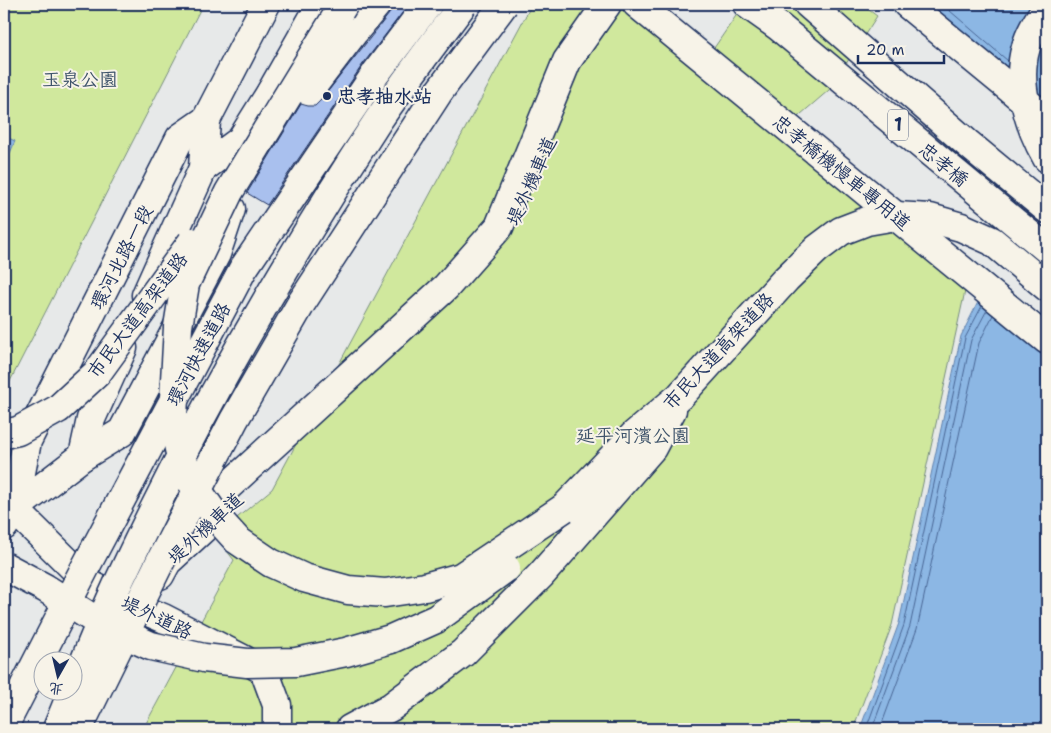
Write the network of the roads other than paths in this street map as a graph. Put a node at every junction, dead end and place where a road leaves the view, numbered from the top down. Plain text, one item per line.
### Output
1 (266, 4) edge
2 (321, 4) edge
3 (344, 4) edge
4 (377, 4) edge
5 (428, 4) edge
6 (463, 4) edge
7 (504, 4) edge
8 (607, 4) edge
9 (625, 4) edge
10 (637, 4) edge
11 (747, 4) edge
12 (808, 4) edge
13 (907, 4) edge
14 (1047, 6) edge
15 (271, 92) junction
16 (1047, 119) edge
17 (206, 120) junction
18 (1047, 158) edge
19 (203, 168) junction
20 (229, 192) junction
21 (1047, 209) edge
22 (1047, 249) edge
23 (1047, 287) edge
24 (1047, 340) edge
25 (680, 396) junction
26 (4, 434) edge
27 (83, 456) junction
28 (4, 482) edge
29 (564, 508) junction
30 (6, 513) edge
31 (4, 566) edge
32 (127, 603) junction
33 (4, 726) edge
34 (57, 729) edge
35 (66, 729) edge
36 (78, 729) edge
37 (277, 729) edge
38 (350, 729) edge

1 - 17 main road, 環河北路一段
2 - 15 main road
3 - 20 main road, bridge
4 - 20 main road, bridge
5 - 33 main road, 環河快速道路, bridge
6 - 34 main road, 環河快速道路, bridge
7 - 36 main road, bridge
8 - 32 main road, 堤外機車道
9 - 32 main road, 堤外機車道
10 - 24 main road, 忠孝橋機慢車專用道
11 - 22 main road, 忠孝橋 / 1
12 - 21 main road, 忠孝橋 / 1
13 - 16 main road
14 - 18 main road
15 - 19 main road
15 - 27 main road
17 - 19 main road
17 - 30 main road, 環河北路一段
19 - 27 main road
20 - 26 main road, 市民大道高架道路, bridge
20 - 29 main road, bridge
23 - 25 main road, 市民大道高架道路
25 - 29 main road, 市民大道高架道路
25 - 38 main road
27 - 30 main road
28 - 30 main road
29 - 31 main road, 市民大道高架道路, bridge
30 - 32 main road, 堤外道路
32 - 35 main road
32 - 37 main road, 堤外道路

